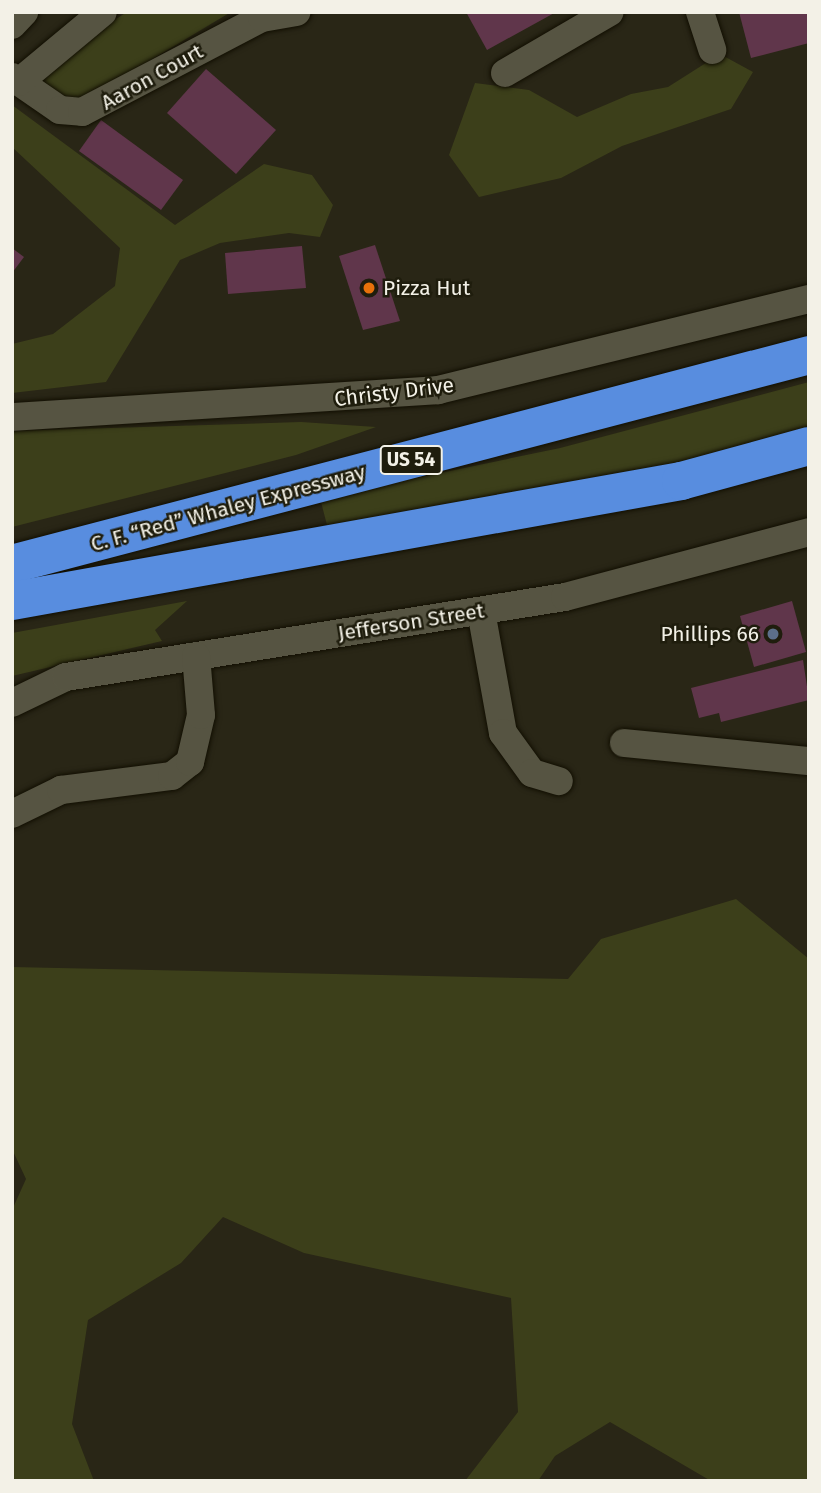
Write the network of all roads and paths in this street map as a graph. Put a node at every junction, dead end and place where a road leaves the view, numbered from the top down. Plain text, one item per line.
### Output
1 (24, 12) edge
2 (103, 12) edge
3 (296, 12) edge
4 (610, 12) edge
5 (700, 12) edge
6 (12, 25) edge
7 (712, 50) dead end
8 (505, 73) dead end
9 (15, 79) edge
10 (809, 299) edge
11 (809, 355) edge
12 (12, 417) edge
13 (809, 446) edge
14 (809, 532) edge
15 (124, 535) junction
16 (12, 548) edge
17 (12, 564) edge
18 (12, 601) edge
19 (481, 611) junction
20 (196, 656) junction
21 (12, 703) edge
22 (624, 743) dead end
23 (809, 761) edge
24 (559, 781) dead end
25 (12, 814) edge

1 - 6 street
2 - 9 street
3 - 9 street, Aaron Court
4 - 8 street
5 - 7 street
10 - 12 street, Christy Drive
11 - 15 highway, C. F. “Red” Whaley Expressway / US 54
13 - 18 highway, C. F. “Red” Whaley Expressway
14 - 19 street, Jefferson Street
15 - 16 highway
15 - 17 highway, C. F. “Red” Whaley Expressway / US 54
19 - 20 street, Jefferson Street
19 - 24 street
20 - 21 street, Jefferson Street
20 - 25 street
22 - 23 street

